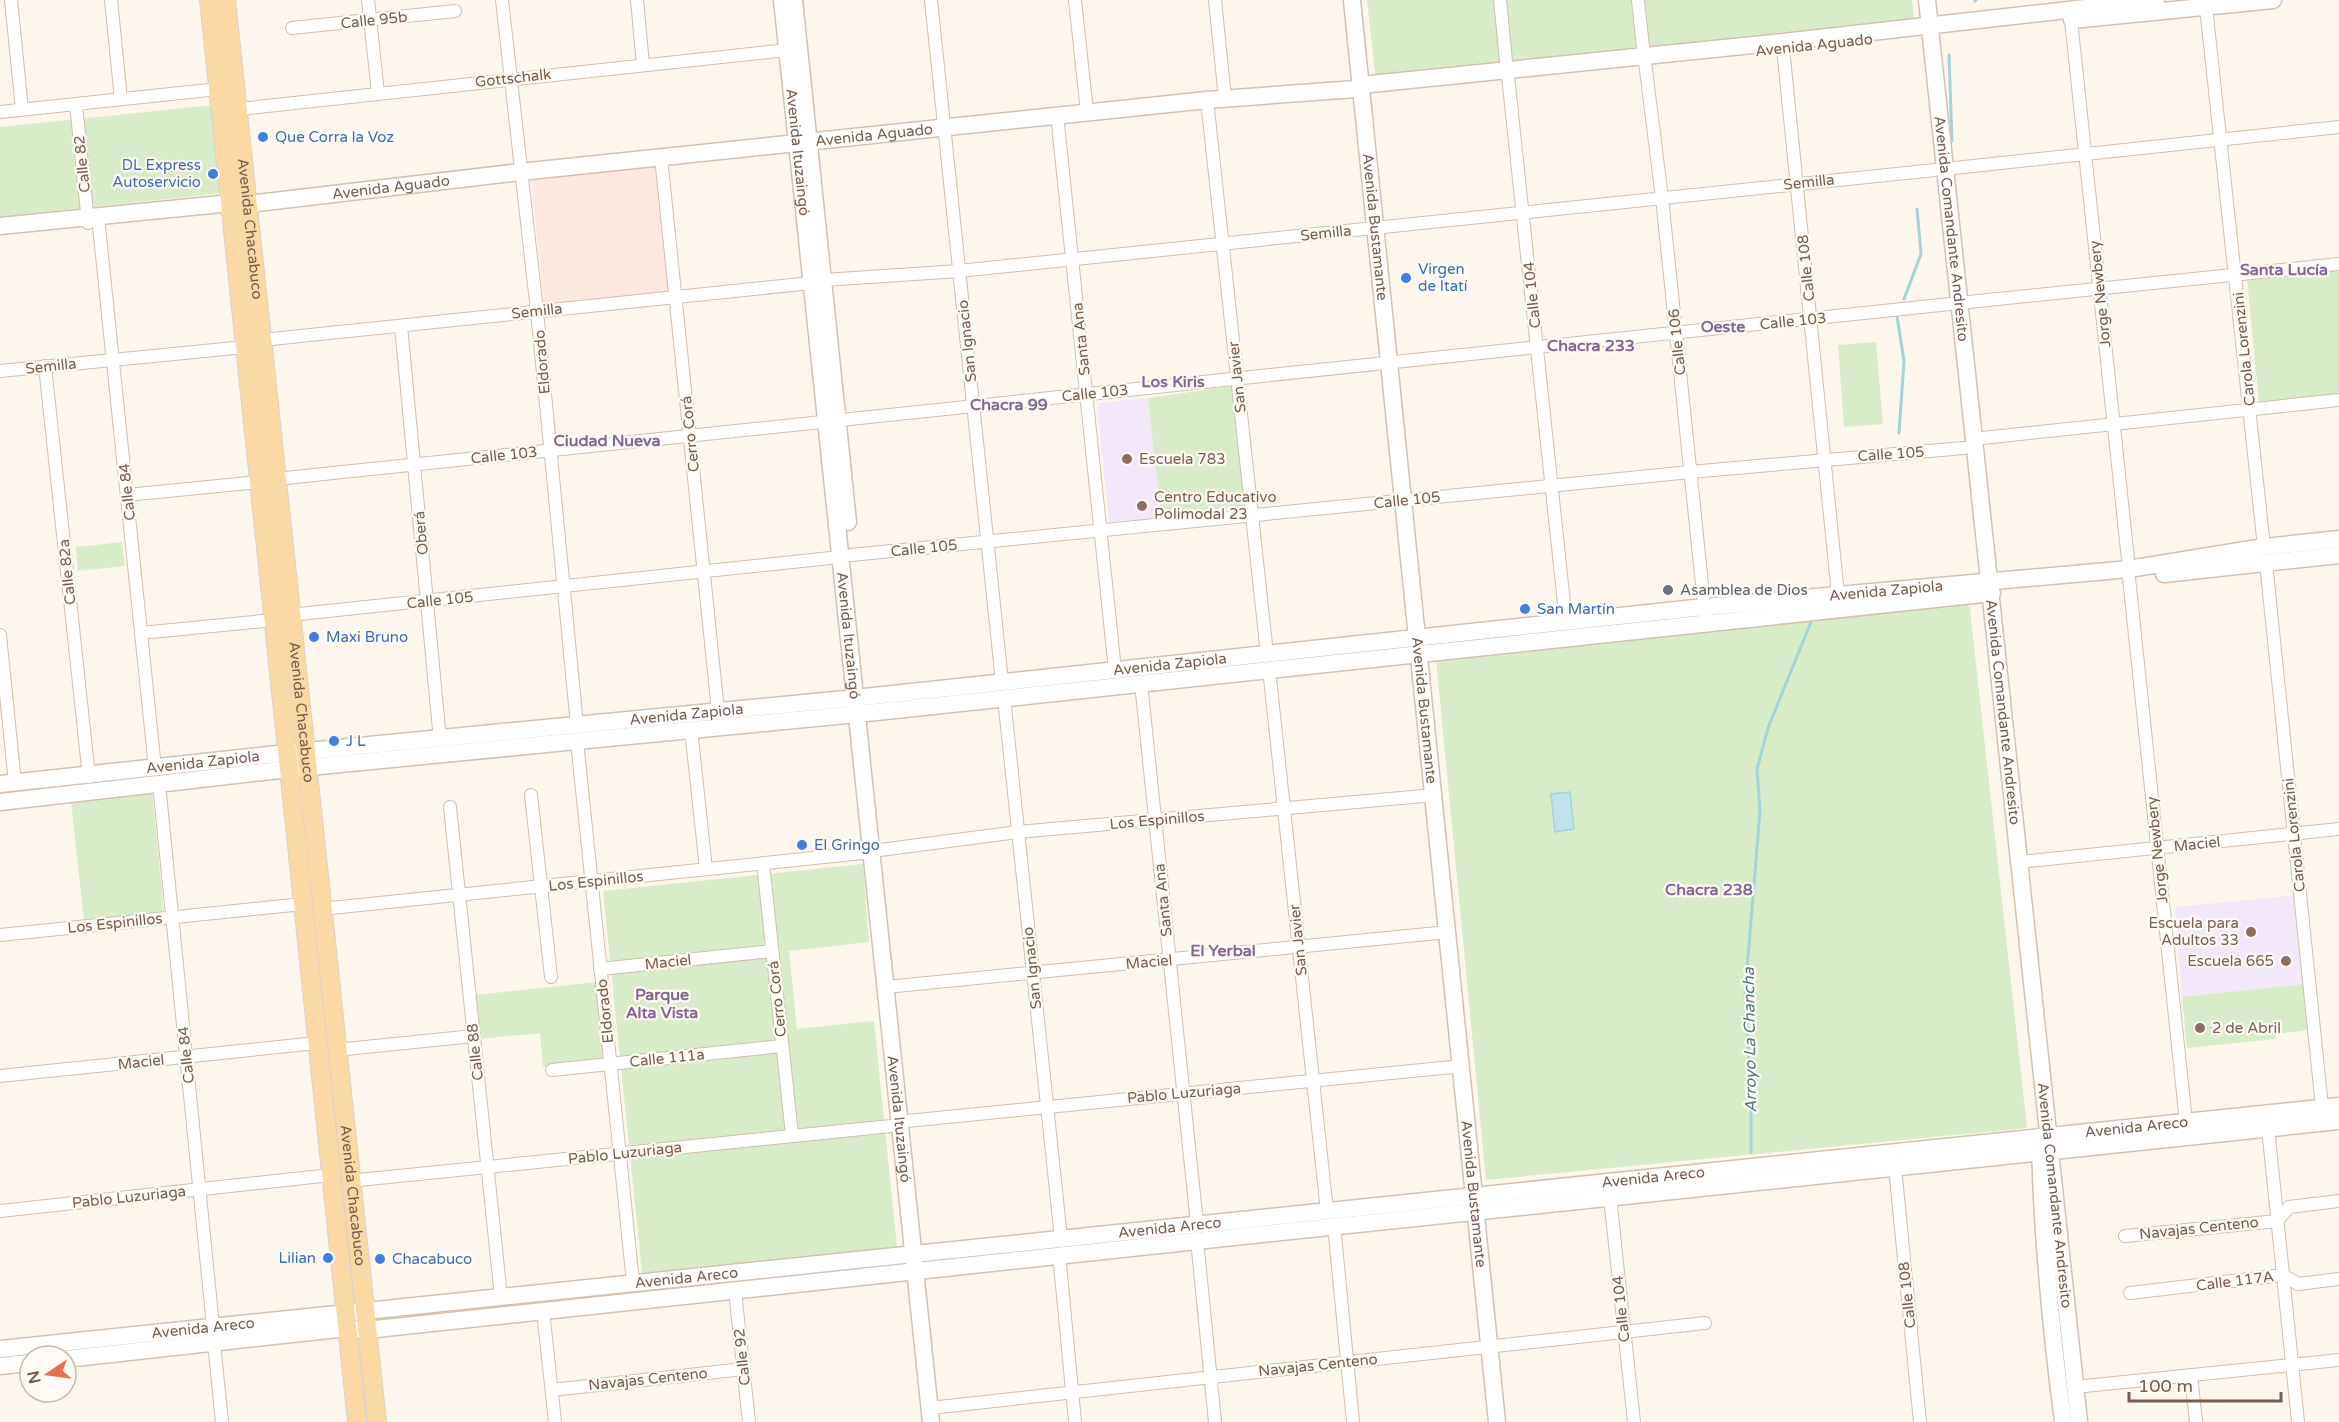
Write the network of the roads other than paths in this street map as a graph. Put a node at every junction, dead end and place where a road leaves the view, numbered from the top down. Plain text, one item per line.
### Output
1 (111, 0) edge
2 (209, 0) edge
3 (226, 0) edge
4 (368, 0) edge
5 (502, 0) edge
6 (637, 0) edge
7 (931, 0) edge
8 (1075, 0) edge
9 (1215, 0) edge
10 (1352, 0) edge
11 (1500, 0) edge
12 (1638, 0) edge
13 (1917, 0) edge
14 (1927, 0) edge
15 (2156, 0) edge
16 (2273, 0) edge
17 (791, 1) edge
18 (7, 4) edge
19 (2206, 7) junction
20 (455, 11) dead end
21 (370, 20) junction
22 (2071, 20) junction
23 (292, 28) dead end
24 (1925, 30) junction
25 (1784, 48) junction
26 (787, 50) junction
27 (1644, 59) junction
28 (643, 65) junction
29 (1508, 74) junction
30 (510, 78) junction
31 (1360, 88) junction
32 (218, 89) junction
33 (378, 93) junction
34 (1225, 98) junction
35 (122, 99) junction
36 (1207, 100) junction
37 (76, 104) junction
38 (238, 109) junction
39 (22, 110) junction
40 (0, 112) edge
41 (1087, 112) junction
42 (1057, 115) junction
43 (2339, 128) edge
44 (945, 129) junction
45 (2222, 140) junction
46 (803, 143) junction
47 (2086, 154) junction
48 (662, 157) junction
49 (1940, 169) junction
50 (520, 172) junction
51 (1797, 183) junction
52 (1662, 198) junction
53 (237, 206) junction
54 (1523, 213) junction
55 (94, 220) junction
56 (0, 226) edge
57 (1376, 228) junction
58 (0, 233) edge
59 (1222, 244) junction
60 (1072, 260) junction
61 (2339, 264) edge
62 (959, 271) junction
63 (2236, 274) junction
64 (818, 282) junction
65 (2100, 289) junction
66 (676, 297) junction
67 (1954, 304) junction
68 (537, 311) junction
69 (1811, 319) junction
70 (401, 326) junction
71 (1676, 333) junction
72 (254, 343) junction
73 (1537, 347) junction
74 (113, 360) junction
75 (1390, 363) junction
76 (45, 366) junction
77 (0, 371) edge
78 (1237, 379) junction
79 (1086, 394) junction
80 (2339, 400) edge
81 (973, 406) junction
82 (2250, 410) junction
83 (832, 421) junction
84 (2114, 425) junction
85 (690, 436) junction
86 (1968, 444) junction
87 (550, 450) junction
88 (1825, 459) junction
89 (414, 464) junction
90 (1690, 472) junction
91 (268, 480) junction
92 (1552, 485) junction
93 (127, 495) junction
94 (1404, 500) junction
95 (1252, 515) junction
96 (1100, 530) junction
97 (2339, 539) edge
98 (987, 541) junction
99 (2265, 555) junction
100 (2339, 555) edge
101 (846, 556) junction
102 (704, 572) junction
103 (2129, 574) junction
104 (564, 586) junction
105 (1983, 588) junction
106 (427, 601) junction
107 (1828, 601) junction
108 (1705, 615) junction
109 (282, 618) junction
110 (1566, 622) junction
111 (141, 633) junction
112 (0, 643) edge
113 (1419, 645) junction
114 (1268, 662) junction
115 (1115, 670) junction
116 (1141, 683) junction
117 (1003, 690) junction
118 (861, 705) junction
119 (718, 711) junction
120 (691, 729) junction
121 (577, 733) junction
122 (440, 740) junction
123 (297, 760) junction
124 (157, 776) junction
125 (89, 777) junction
126 (7, 784) edge
127 (531, 795) dead end
128 (1435, 795) junction
129 (0, 802) edge
130 (450, 807) dead end
131 (1284, 808) junction
132 (1155, 821) junction
133 (2339, 828) edge
134 (1018, 832) junction
135 (2294, 833) junction
136 (2157, 848) junction
137 (876, 851) junction
138 (2020, 862) junction
139 (763, 863) junction
140 (706, 869) junction
141 (591, 881) junction
142 (541, 886) junction
143 (459, 895) junction
144 (303, 904) junction
145 (321, 909) junction
146 (172, 917) junction
147 (1448, 932) junction
148 (0, 935) edge
149 (1299, 948) junction
150 (772, 951) junction
151 (1170, 960) junction
152 (600, 969) junction
153 (1033, 972) junction
154 (551, 977) dead end
155 (890, 987) junction
156 (474, 1036) junction
157 (317, 1043) junction
158 (782, 1046) junction
159 (336, 1050) junction
160 (186, 1057) junction
161 (610, 1064) junction
162 (1462, 1066) junction
163 (552, 1070) dead end
164 (0, 1076) edge
165 (1313, 1080) junction
166 (1184, 1094) junction
167 (1047, 1106) junction
168 (2331, 1106) edge
169 (2339, 1121) edge
170 (2186, 1122) junction
171 (904, 1123) junction
172 (2268, 1128) junction
173 (792, 1135) junction
174 (2045, 1145) junction
175 (620, 1154) junction
176 (487, 1167) junction
177 (1895, 1167) junction
178 (330, 1175) junction
179 (350, 1181) junction
180 (199, 1189) junction
181 (1610, 1197) junction
182 (2339, 1202) edge
183 (1474, 1203) junction
184 (0, 1211) edge
185 (1331, 1218) junction
186 (2277, 1221) junction
187 (1197, 1232) junction
188 (2125, 1236) dead end
189 (1060, 1246) junction
190 (916, 1254) junction
191 (916, 1272) junction
192 (2283, 1275) junction
193 (2339, 1279) edge
194 (633, 1282) junction
195 (735, 1291) junction
196 (2130, 1293) dead end
197 (501, 1297) junction
198 (366, 1311) junction
199 (543, 1311) junction
200 (346, 1321) junction
201 (1705, 1323) dead end
202 (367, 1330) junction
203 (1624, 1332) junction
204 (213, 1335) junction
205 (1489, 1347) junction
206 (0, 1349) edge
207 (78, 1357) edge
208 (2339, 1360) edge
209 (1347, 1362) junction
210 (18, 1364) edge
211 (2292, 1365) junction
212 (0, 1366) edge
213 (744, 1369) junction
214 (2191, 1375) junction
215 (1210, 1377) junction
216 (2075, 1387) junction
217 (552, 1390) junction
218 (1073, 1392) junction
219 (931, 1415) edge
220 (222, 1422) edge
221 (357, 1422) edge
222 (377, 1422) edge
223 (555, 1422) edge
224 (749, 1422) edge
225 (1075, 1422) edge
226 (1215, 1422) edge
227 (1353, 1422) edge
228 (1497, 1422) edge
229 (1634, 1422) edge
230 (1920, 1422) edge
231 (2063, 1422) edge
232 (2079, 1422) edge
233 (2196, 1422) edge
234 (2298, 1422) edge

1 - 35 street
2 - 32 main road, Avenida Chacabuco
3 - 38 main road, Avenida Chacabuco
4 - 21 street
5 - 30 street, Eldorado
6 - 28 street
7 - 44 street, San Ignacio
8 - 41 street
9 - 34 street
10 - 31 main road, Avenida Bustamante
11 - 29 street, Calle 104
12 - 27 street, Calle 106
13 - 24 main road, Avenida Comandante Andresito
14 - 24 main road, Avenida Comandante Andresito
15 - 24 main road, Avenida Aguado
16 - 19 main road, Avenida Aguado
17 - 26 main road, Avenida Ituzaingó
17 - 46 main road, Avenida Ituzaingó
18 - 39 street
19 - 22 main road, Avenida Aguado
19 - 45 street, Carola Lorenzini
20 - 21 street, Calle 95b
21 - 23 street, Calle 95b
21 - 33 street
22 - 24 main road, Avenida Aguado
22 - 47 street, Jorge Newbery
24 - 25 main road, Avenida Aguado
24 - 27 main road, Avenida Aguado
24 - 49 main road, Avenida Comandante Andresito
25 - 27 main road, Avenida Aguado
25 - 51 street, Calle 108
26 - 28 street, Gottschalk
26 - 46 main road, Avenida Ituzaingó
27 - 29 main road, Avenida Aguado
27 - 52 street, Calle 106
28 - 30 street, Gottschalk
29 - 31 main road, Avenida Aguado
29 - 54 street, Calle 104
30 - 33 street, Gottschalk
30 - 50 street, Eldorado
31 - 34 main road, Avenida Aguado
31 - 57 main road, Avenida Bustamante
32 - 35 street
32 - 53 main road, Avenida Chacabuco
33 - 38 street, Gottschalk
34 - 36 main road, Avenida Aguado
35 - 37 street
36 - 41 main road, Avenida Aguado
36 - 59 street, San Javier
37 - 39 street
37 - 55 street, Calle 82
38 - 53 main road, Avenida Chacabuco
39 - 40 street
41 - 42 main road, Avenida Aguado
42 - 44 main road, Avenida Aguado
42 - 60 street, Santa Ana
43 - 45 street, Semilla
44 - 46 main road, Avenida Aguado
44 - 62 street, San Ignacio
45 - 47 street, Semilla
45 - 63 street, Carola Lorenzini
46 - 48 main road, Avenida Aguado
46 - 64 main road, Avenida Ituzaingó
47 - 49 street, Semilla
47 - 65 street, Jorge Newbery
48 - 50 main road, Avenida Aguado
48 - 66 street, Cerro Corá
49 - 51 street, Semilla
49 - 67 main road, Avenida Comandante Andresito
50 - 53 main road, Avenida Aguado
50 - 68 street, Eldorado
51 - 52 street, Semilla
51 - 69 street, Calle 108
52 - 54 street, Semilla
52 - 71 street, Calle 106
53 - 55 main road, Avenida Aguado
53 - 72 main road, Avenida Chacabuco
54 - 57 street, Semilla
54 - 73 street, Calle 104
55 - 56 main road, Avenida Aguado
55 - 58 main road, Avenida Aguado
55 - 74 street, Calle 84
57 - 59 street, Semilla
57 - 75 main road, Avenida Bustamante
59 - 60 street, Semilla
59 - 78 street, San Javier
60 - 62 street, Semilla
60 - 79 street, Santa Ana
61 - 63 street, Calle 103
62 - 64 street, Semilla
62 - 81 street, San Ignacio
63 - 65 street, Calle 103
63 - 82 street, Carola Lorenzini
64 - 66 street, Semilla
64 - 83 main road, Avenida Ituzaingó
65 - 67 street, Calle 103
65 - 84 street, Jorge Newbery
66 - 68 street, Semilla
66 - 85 street, Cerro Corá
67 - 69 street, Calle 103
67 - 86 main road, Avenida Comandante Andresito
68 - 70 street, Semilla
68 - 87 street, Eldorado
69 - 71 street, Calle 103
69 - 88 street, Calle 108
70 - 72 street, Semilla
70 - 89 street, Oberá
71 - 73 street, Calle 103
71 - 90 street, Calle 106
72 - 74 street, Semilla
72 - 91 main road, Avenida Chacabuco
73 - 75 street, Calle 103
73 - 92 street, Calle 104
74 - 76 street, Semilla
74 - 93 street, Calle 84
75 - 78 street, Calle 103
75 - 94 main road, Avenida Bustamante
76 - 77 street, Semilla
76 - 125 street, Calle 82a
78 - 79 street, Calle 103
78 - 95 street, San Javier
79 - 81 street, Calle 103
79 - 96 street, Santa Ana
80 - 82 street, Calle 105
81 - 83 street, Calle 103
81 - 98 street, San Ignacio
82 - 84 street, Calle 105
82 - 99 street, Carola Lorenzini
83 - 85 street, Calle 103
83 - 101 main road, Avenida Ituzaingó
84 - 86 street, Calle 105
84 - 103 street, Jorge Newbery
85 - 87 street, Calle 103
85 - 102 street, Cerro Corá
86 - 88 street, Calle 105
86 - 105 main road, Avenida Comandante Andresito
87 - 89 street, Calle 103
87 - 104 street, Eldorado
88 - 90 street, Calle 105
88 - 107 street, Calle 108
89 - 91 street, Calle 103
89 - 106 street, Oberá
90 - 92 street, Calle 105
90 - 108 street, Calle 106
91 - 93 street, Calle 103
91 - 109 main road, Avenida Chacabuco
92 - 94 street, Calle 105
92 - 110 street, Calle 104
93 - 111 street, Calle 84
94 - 95 street, Calle 105
94 - 113 main road, Avenida Bustamante
95 - 96 street, Calle 105
95 - 114 street, San Javier
96 - 98 street, Calle 105
96 - 115 street, Santa Ana
97 - 99 main road, Avenida Zapiola
98 - 101 street, Calle 105
98 - 117 street, San Ignacio
99 - 100 main road, Avenida Zapiola
99 - 103 main road, Avenida Zapiola
99 - 135 street, Carola Lorenzini
101 - 102 street, Calle 105
101 - 118 main road, Avenida Ituzaingó
102 - 104 street, Calle 105
102 - 119 street, Cerro Corá
103 - 105 main road, Avenida Zapiola
103 - 136 street, Jorge Newbery
104 - 106 street, Calle 105
104 - 121 street, Eldorado
105 - 107 main road, Avenida Zapiola
105 - 138 main road, Avenida Comandante Andresito
105 - 174 main road, Avenida Comandante Andresito
106 - 109 street, Calle 105
106 - 122 street, Oberá
107 - 108 main road, Avenida Zapiola
108 - 110 main road, Avenida Zapiola
108 - 113 main road, Avenida Zapiola
109 - 111 street, Calle 105
109 - 123 main road, Avenida Chacabuco
110 - 113 main road, Avenida Zapiola
111 - 124 street, Calle 84
112 - 126 street
113 - 114 main road, Avenida Zapiola
113 - 128 main road, Avenida Bustamante
114 - 115 main road, Avenida Zapiola
114 - 116 main road, Avenida Zapiola
114 - 131 street, San Javier
115 - 117 main road, Avenida Zapiola
116 - 117 main road, Avenida Zapiola
116 - 132 street, Santa Ana
117 - 118 main road, Avenida Zapiola
117 - 134 street, San Ignacio
118 - 119 main road, Avenida Zapiola
118 - 120 main road, Avenida Zapiola
118 - 137 main road, Avenida Ituzaingó
119 - 121 main road, Avenida Zapiola
120 - 121 main road, Avenida Zapiola
120 - 140 street
121 - 122 main road, Avenida Zapiola
121 - 123 main road, Avenida Zapiola
121 - 141 street, Eldorado
122 - 123 main road, Avenida Zapiola
123 - 124 main road, Avenida Zapiola
123 - 144 main road, Avenida Chacabuco
123 - 145 main road, Avenida Chacabuco
124 - 125 main road, Avenida Zapiola
124 - 129 main road, Avenida Zapiola
124 - 146 street, Calle 84
125 - 126 main road, Avenida Zapiola
127 - 142 street
128 - 131 street, Los Espinillos
128 - 147 main road, Avenida Bustamante
130 - 143 street, Calle 88
131 - 132 street, Los Espinillos
131 - 149 street, San Javier
132 - 134 street, Los Espinillos
132 - 151 street, Santa Ana
133 - 135 street, Maciel
134 - 137 street, Los Espinillos
134 - 153 street, San Ignacio
135 - 136 street, Maciel
135 - 168 street, Carola Lorenzini
136 - 138 street, Maciel
136 - 170 street, Jorge Newbery
137 - 139 street, Los Espinillos
137 - 155 main road, Avenida Ituzaingó
138 - 174 main road, Avenida Comandante Andresito
139 - 140 street, Los Espinillos
139 - 150 street, Cerro Corá
140 - 141 street, Los Espinillos
141 - 142 street, Los Espinillos
141 - 152 street, Eldorado
142 - 143 street, Los Espinillos
142 - 154 street
143 - 145 street, Los Espinillos
143 - 156 street, Calle 88
144 - 146 street, Los Espinillos
144 - 157 main road, Avenida Chacabuco
145 - 159 main road, Avenida Chacabuco
146 - 148 street, Los Espinillos
146 - 160 street, Calle 84
147 - 149 street, Maciel
147 - 162 main road, Avenida Bustamante
149 - 151 street, Maciel
149 - 165 street, San Javier
150 - 152 street, Maciel
150 - 158 street, Cerro Corá
151 - 153 street, Maciel
151 - 166 street, Santa Ana
152 - 161 street, Eldorado
153 - 155 street, Maciel
153 - 167 street, San Ignacio
155 - 171 main road, Avenida Ituzaingó
156 - 159 street
156 - 176 street, Calle 88
157 - 160 street, Maciel
157 - 178 main road, Avenida Chacabuco
158 - 161 street, Calle 111a
158 - 173 street, Cerro Corá
159 - 179 main road, Avenida Chacabuco
160 - 164 street, Maciel
160 - 180 street, Calle 84
161 - 163 street, Calle 111a
161 - 175 street, Eldorado
162 - 165 street, Pablo Luzuriaga
162 - 183 main road, Avenida Bustamante
165 - 166 street, Pablo Luzuriaga
165 - 185 street, San Javier
166 - 167 street, Pablo Luzuriaga
166 - 187 street, Santa Ana
167 - 171 street, Pablo Luzuriaga
167 - 189 street, San Ignacio
168 - 170 main road, Avenida Areco
169 - 172 main road, Avenida Areco
170 - 174 main road, Avenida Areco
171 - 173 street, Pablo Luzuriaga
171 - 190 main road, Avenida Ituzaingó
172 - 174 main road, Avenida Areco
172 - 186 street
173 - 175 street, Pablo Luzuriaga
174 - 177 main road, Avenida Areco
174 - 183 main road, Avenida Areco
174 - 216 main road, Avenida Comandante Andresito
174 - 231 main road, Avenida Comandante Andresito
175 - 176 street, Pablo Luzuriaga
175 - 194 street, Eldorado
176 - 179 street, Pablo Luzuriaga
176 - 197 street, Calle 88
177 - 181 main road, Avenida Areco
177 - 230 street, Calle 108
178 - 180 street, Pablo Luzuriaga
178 - 200 main road, Avenida Chacabuco
179 - 198 main road, Avenida Chacabuco
180 - 184 street, Pablo Luzuriaga
180 - 204 street, Calle 84
181 - 183 main road, Avenida Areco
181 - 203 street, Calle 104
182 - 186 street, Navajas Centeno
183 - 185 main road, Avenida Areco
183 - 205 main road, Avenida Bustamante
185 - 187 main road, Avenida Areco
185 - 209 street, San Javier
186 - 188 street, Navajas Centeno
186 - 192 street
187 - 189 main road, Avenida Areco
187 - 215 street, Santa Ana
189 - 190 main road, Avenida Areco
189 - 191 main road, Avenida Areco
189 - 218 street, San Ignacio
190 - 191 main road, Avenida Ituzaingó
190 - 194 main road, Avenida Areco
191 - 195 main road, Avenida Areco
191 - 219 main road, Avenida Ituzaingó
192 - 193 street, Calle 117A
192 - 196 street, Calle 117A
192 - 211 street
194 - 197 main road, Avenida Areco
195 - 199 main road, Avenida Areco
195 - 213 street, Calle 92
197 - 198 main road, Avenida Areco
198 - 200 main road, Avenida Areco
198 - 202 main road, Avenida Chacabuco
199 - 202 main road, Avenida Areco
199 - 217 street
200 - 202 main road, Avenida Areco
200 - 204 main road, Avenida Areco
200 - 221 main road, Avenida Chacabuco
201 - 203 street, Navajas Centeno
202 - 222 main road, Avenida Chacabuco
203 - 205 street, Navajas Centeno
203 - 229 street, Calle 104
204 - 206 main road, Avenida Areco
204 - 207 main road, Avenida Areco
204 - 220 street, Calle 84
205 - 209 street, Navajas Centeno
205 - 228 main road, Avenida Bustamante
208 - 211 street
209 - 215 street, Navajas Centeno
209 - 227 street, San Javier
210 - 212 main road
211 - 214 street
211 - 234 street
213 - 217 street, Navajas Centeno
213 - 224 street, Calle 92
214 - 216 street
214 - 233 street
215 - 218 street, Navajas Centeno
215 - 226 street, Santa Ana
216 - 232 main road, Avenida Comandante Andresito
217 - 223 street
218 - 219 street, Navajas Centeno
218 - 225 street, San Ignacio

